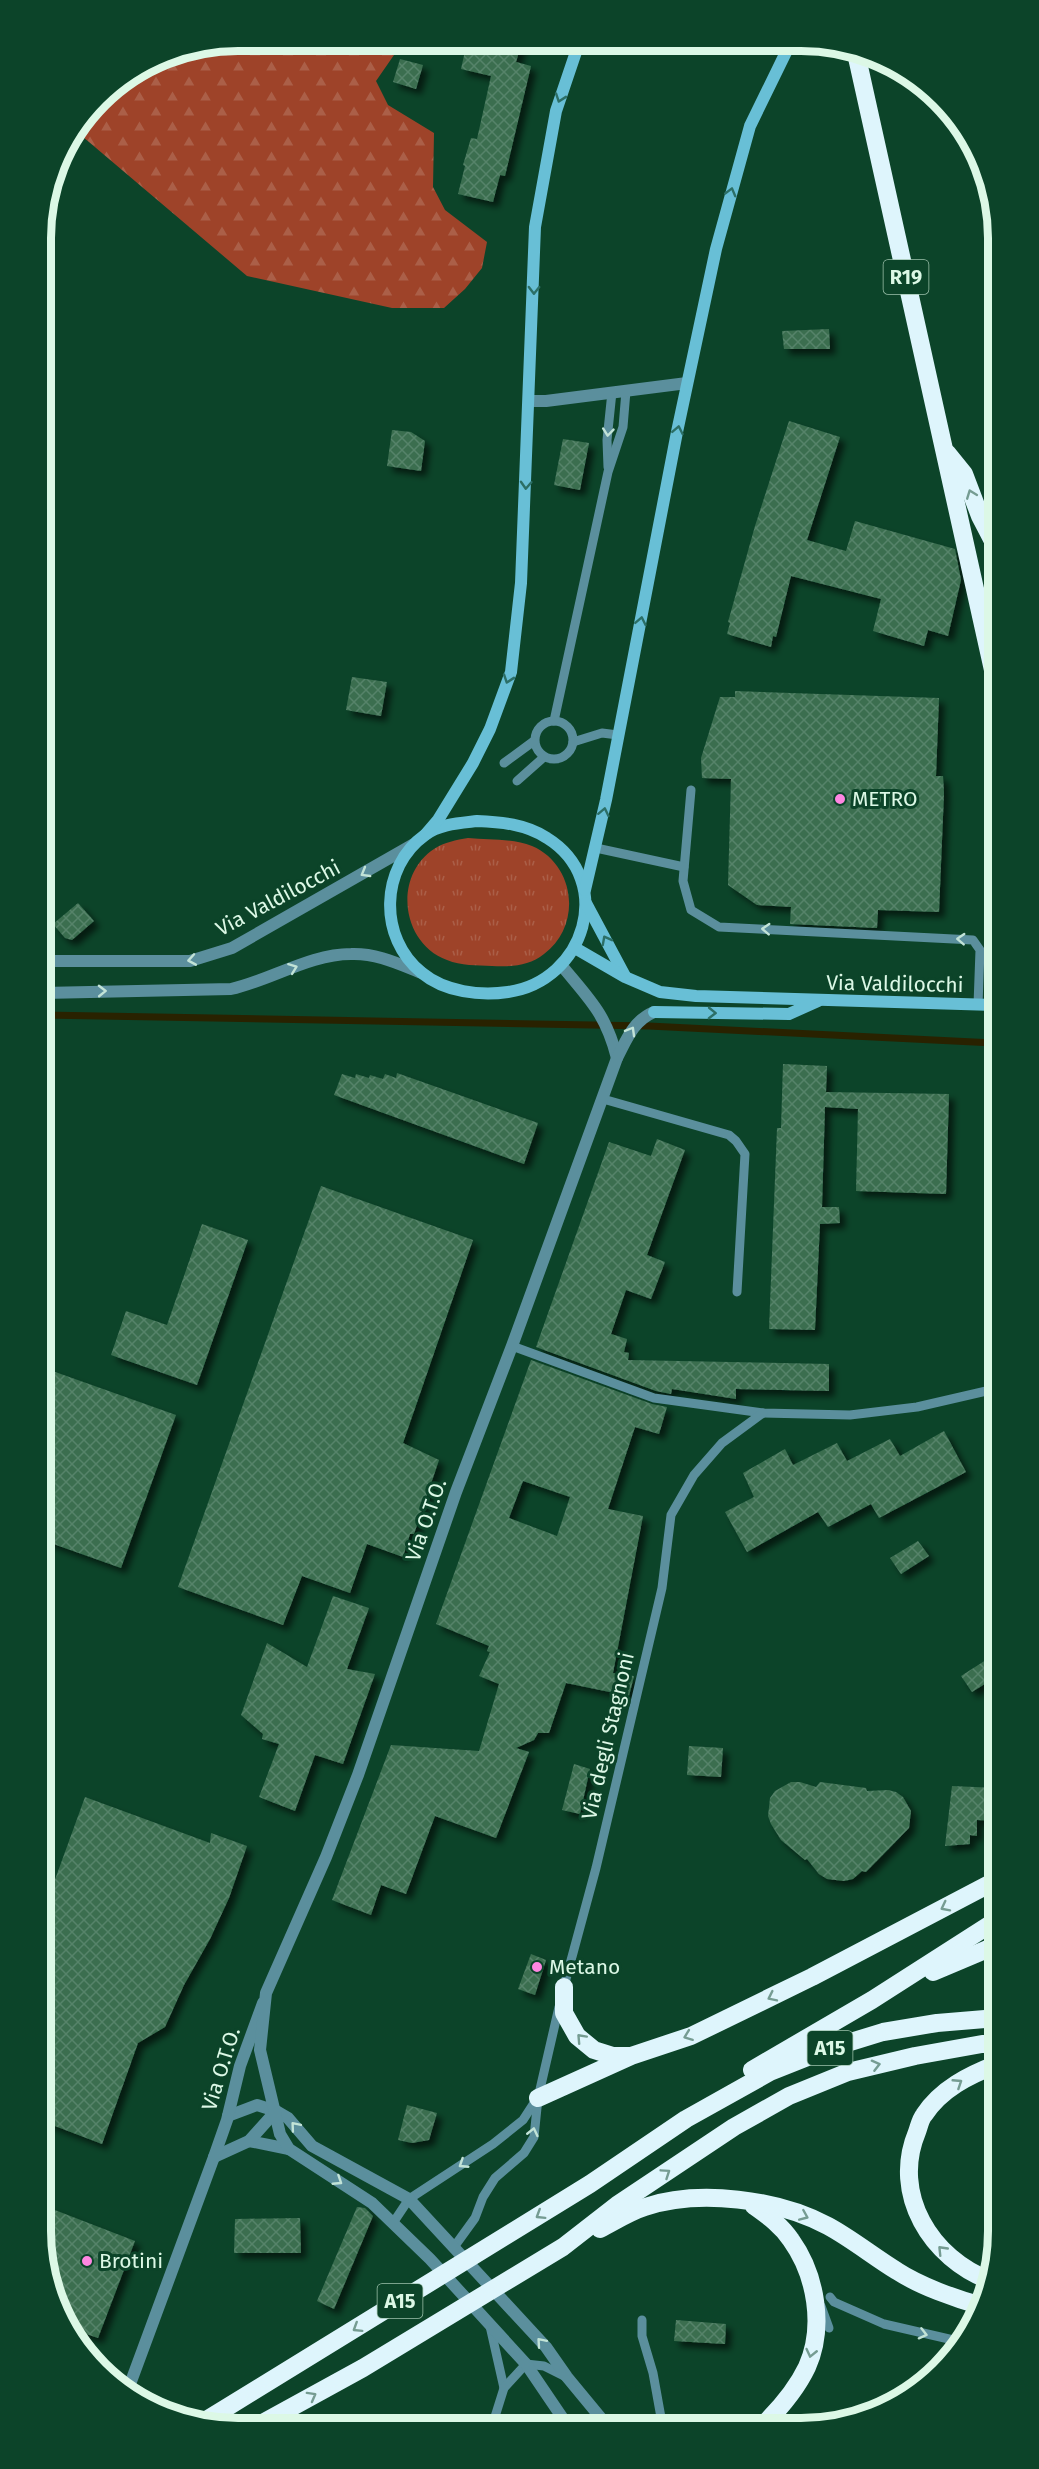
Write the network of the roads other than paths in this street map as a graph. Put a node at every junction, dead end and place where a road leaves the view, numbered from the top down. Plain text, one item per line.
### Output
1 (576, 51) edge
2 (787, 51) edge
3 (858, 60) edge
4 (687, 383) junction
5 (626, 391) junction
6 (612, 392) junction
7 (530, 401) junction
8 (945, 450) junction
9 (608, 472) junction
10 (988, 531) edge
11 (988, 647) edge
12 (554, 721) junction
13 (618, 735) junction
14 (534, 741) junction
15 (573, 742) junction
16 (544, 757) junction
17 (504, 763) dead end
18 (517, 781) dead end
19 (691, 790) dead end
20 (426, 834) junction
21 (416, 843) junction
22 (596, 848) junction
23 (684, 867) junction
24 (585, 890) junction
25 (586, 903) junction
26 (575, 948) junction
27 (51, 961) edge
28 (562, 966) junction
29 (422, 974) junction
30 (626, 977) junction
31 (51, 993) edge
32 (822, 999) junction
33 (978, 1005) junction
34 (988, 1005) edge
35 (654, 1012) joint
36 (616, 1058) junction
37 (603, 1099) junction
38 (736, 1292) dead end
39 (512, 1346) junction
40 (988, 1391) edge
41 (763, 1413) junction
42 (988, 1885) edge
43 (988, 1926) edge
44 (988, 1949) edge
45 (564, 1987) junction
46 (266, 1993) junction
47 (872, 2000) junction
48 (988, 2019) edge
49 (988, 2044) edge
50 (631, 2056) junction
51 (988, 2068) edge
52 (538, 2098) junction
53 (276, 2111) junction
54 (228, 2116) junction
55 (686, 2119) junction
56 (249, 2141) junction
57 (289, 2149) junction
58 (214, 2157) junction
59 (409, 2199) junction
60 (747, 2202) junction
61 (622, 2210) junction
62 (393, 2223) junction
63 (454, 2247) junction
64 (981, 2278) edge
65 (823, 2296) junction
66 (973, 2302) edge
67 (642, 2320) dead end
68 (490, 2324) junction
69 (829, 2328) dead end
70 (952, 2340) edge
71 (526, 2364) junction
72 (567, 2377) junction
73 (130, 2383) edge
74 (504, 2388) junction
75 (213, 2416) edge
76 (272, 2418) edge
77 (495, 2418) edge
78 (563, 2418) edge
79 (601, 2418) edge
80 (661, 2418) edge
81 (770, 2418) edge

1 -> 7 main road
4 -> 2 main road
3 - 8 highway, R19
4 - 5 street
13 -> 4 main road
5 - 6 street
5 - 9 lane
6 - 7 street
6 -> 9 lane
7 -> 20 main road
10 -> 8 highway
8 - 11 highway, R19
9 - 12 lane
12 - 14 lane
12 - 15 lane
13 - 15 lane
22 -> 13 main road
14 - 16 lane
14 - 17 lane
15 - 16 lane
16 - 18 lane
19 - 23 lane
20 - 21 main road
20 - 24 main road
21 -> 27 street, Via Valdilocchi
21 - 29 main road
22 - 23 lane
22 - 24 main road
33 -> 23 lane
24 - 25 main road
25 - 26 main road
30 -> 25 main road
26 - 28 main road
26 - 30 main road
28 - 29 main road
28 - 36 street
31 -> 29 street
30 - 32 main road
32 - 33 main road, Via Valdilocchi
35 -> 32 main road, Via Valdilocchi
33 - 34 main road, Via Valdilocchi
36 -> 35 street, Via O.T.O.
36 - 37 street, Via O.T.O.
37 - 38 lane
37 - 39 street, Via O.T.O.
39 - 41 lane
39 - 46 street, Via O.T.O.
40 - 41 lane
41 - 45 lane, Via degli Stagnoni
42 -> 50 highway
43 - 47 highway
44 - 47 highway
50 -> 45 highway
45 - 52 lane, Via degli Stagnoni
46 - 53 street, Via O.T.O.
46 - 54 street, Via O.T.O.
47 - 55 highway
48 - 55 highway, A15 / A15
61 -> 49 highway, A15 / A15
50 - 52 highway
64 -> 51 highway
52 -> 59 lane
63 -> 52 lane, Via degli Stagnoni
53 - 54 street
53 - 56 street
53 - 57 street, Via O.T.O.
59 -> 53 street
54 - 58 street, Via O.T.O.
55 -> 75 highway, A15 / A15
56 - 57 street
56 - 58 street
57 -> 62 street
58 - 73 street, Via O.T.O.
59 - 62 lane
59 - 63 street
60 - 61 highway
60 - 65 highway
60 -> 66 highway
76 -> 61 highway, A15 / A15
62 - 68 street
72 -> 63 street
65 - 69 lane
65 -> 70 lane
65 -> 81 highway
67 - 80 lane
68 - 71 street
68 - 74 lane
71 - 72 lane
71 - 74 lane
71 - 78 street
72 - 79 street
74 - 77 lane

